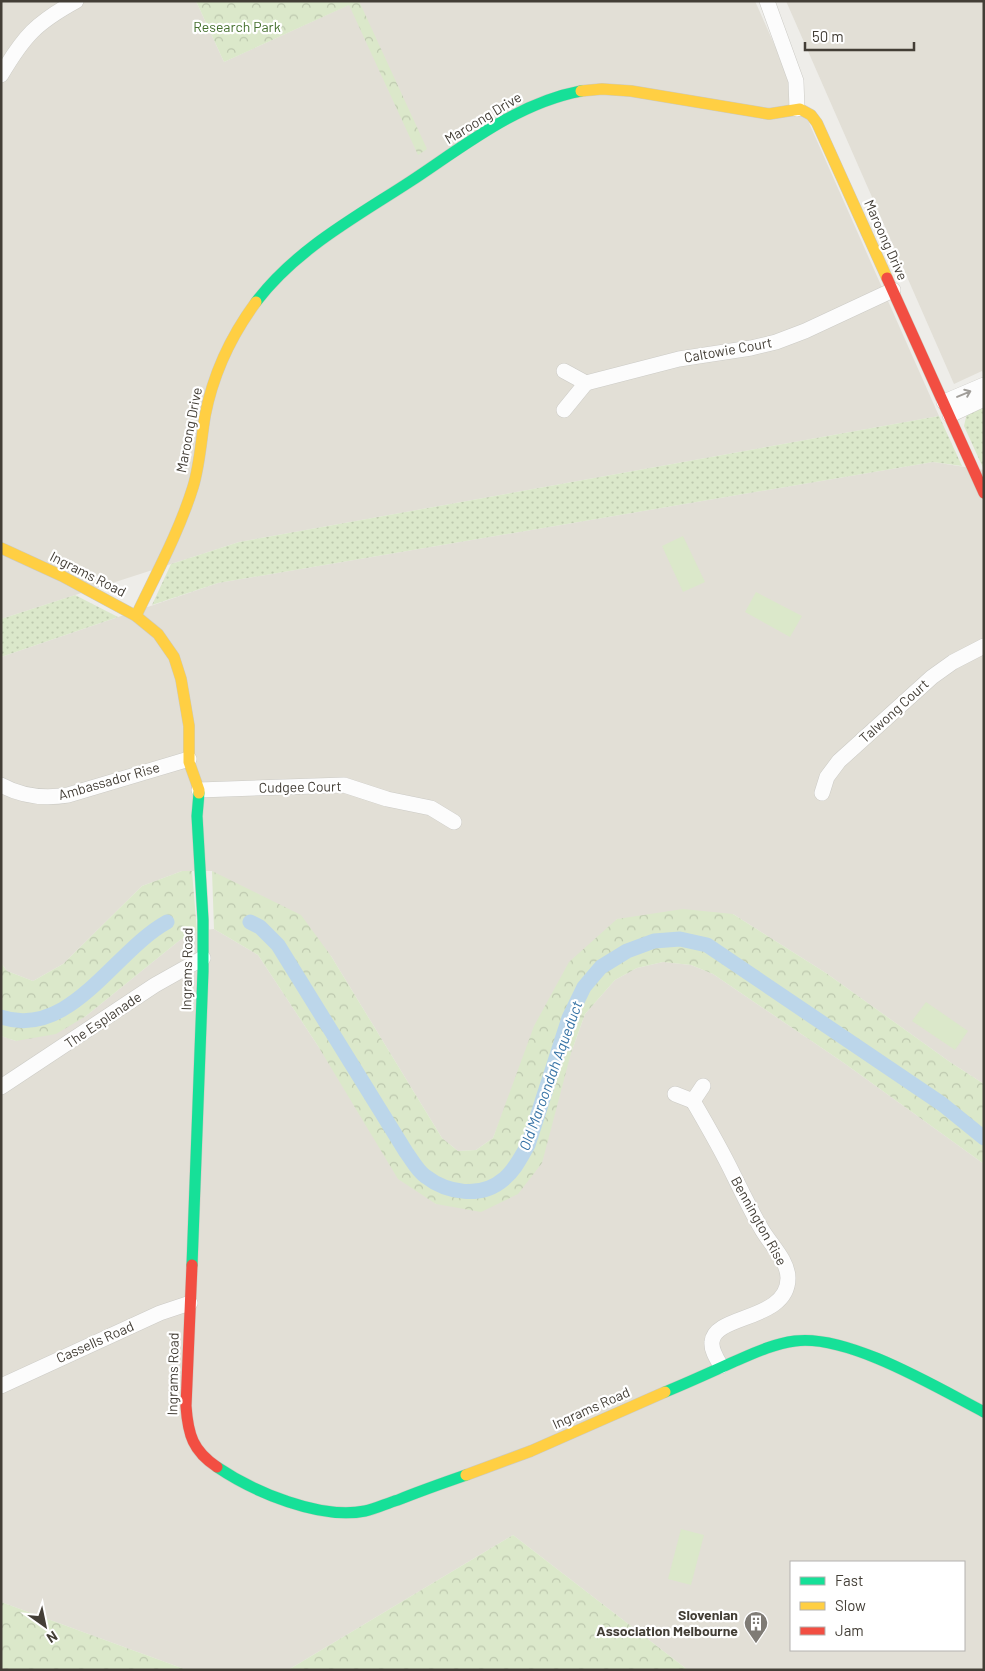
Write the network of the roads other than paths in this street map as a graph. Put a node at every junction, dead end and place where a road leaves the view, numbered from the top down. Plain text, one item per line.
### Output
1 (76, 1) edge
2 (767, 1) edge
3 (1, 75) edge
4 (797, 109) junction
5 (893, 290) junction
6 (564, 371) dead end
7 (586, 383) junction
8 (984, 385) edge
9 (984, 399) edge
10 (947, 408) junction
11 (564, 410) dead end
12 (984, 493) edge
13 (1, 548) edge
14 (136, 616) junction
15 (984, 646) edge
16 (188, 758) junction
17 (1, 785) edge
18 (199, 790) junction
19 (822, 793) dead end
20 (454, 822) dead end
21 (203, 958) junction
22 (1, 1071) edge
23 (22, 1074) junction
24 (703, 1086) dead end
25 (1, 1087) edge
26 (675, 1094) dead end
27 (694, 1101) junction
28 (190, 1303) junction
29 (721, 1366) junction
30 (1, 1386) edge
31 (984, 1412) edge

1 - 3 street
2 - 4 street
4 - 5 street, Maroong Drive
4 - 14 street, Maroong Drive
5 - 7 street, Caltowie Court
5 - 10 street, Maroong Drive
6 - 7 street
7 - 11 street
10 -> 8 street
9 - 10 street
10 - 12 street, Maroong Drive
13 - 14 street, Ingrams Road
14 - 16 street, Ingrams Road
15 - 19 street, Talwong Court
16 - 17 street, Ambassador Rise
16 - 18 street, Ingrams Road
18 - 20 street, Cudgee Court
18 - 21 street, Ingrams Road
21 - 23 street, The Esplanade
21 - 28 street, Ingrams Road
22 - 23 street
23 - 25 street, The Esplanade
24 - 27 street
26 - 27 street
27 - 29 street, Bennington Rise
28 - 29 street, Ingrams Road
28 - 30 street, Cassells Road
29 - 31 street, Ingrams Road

